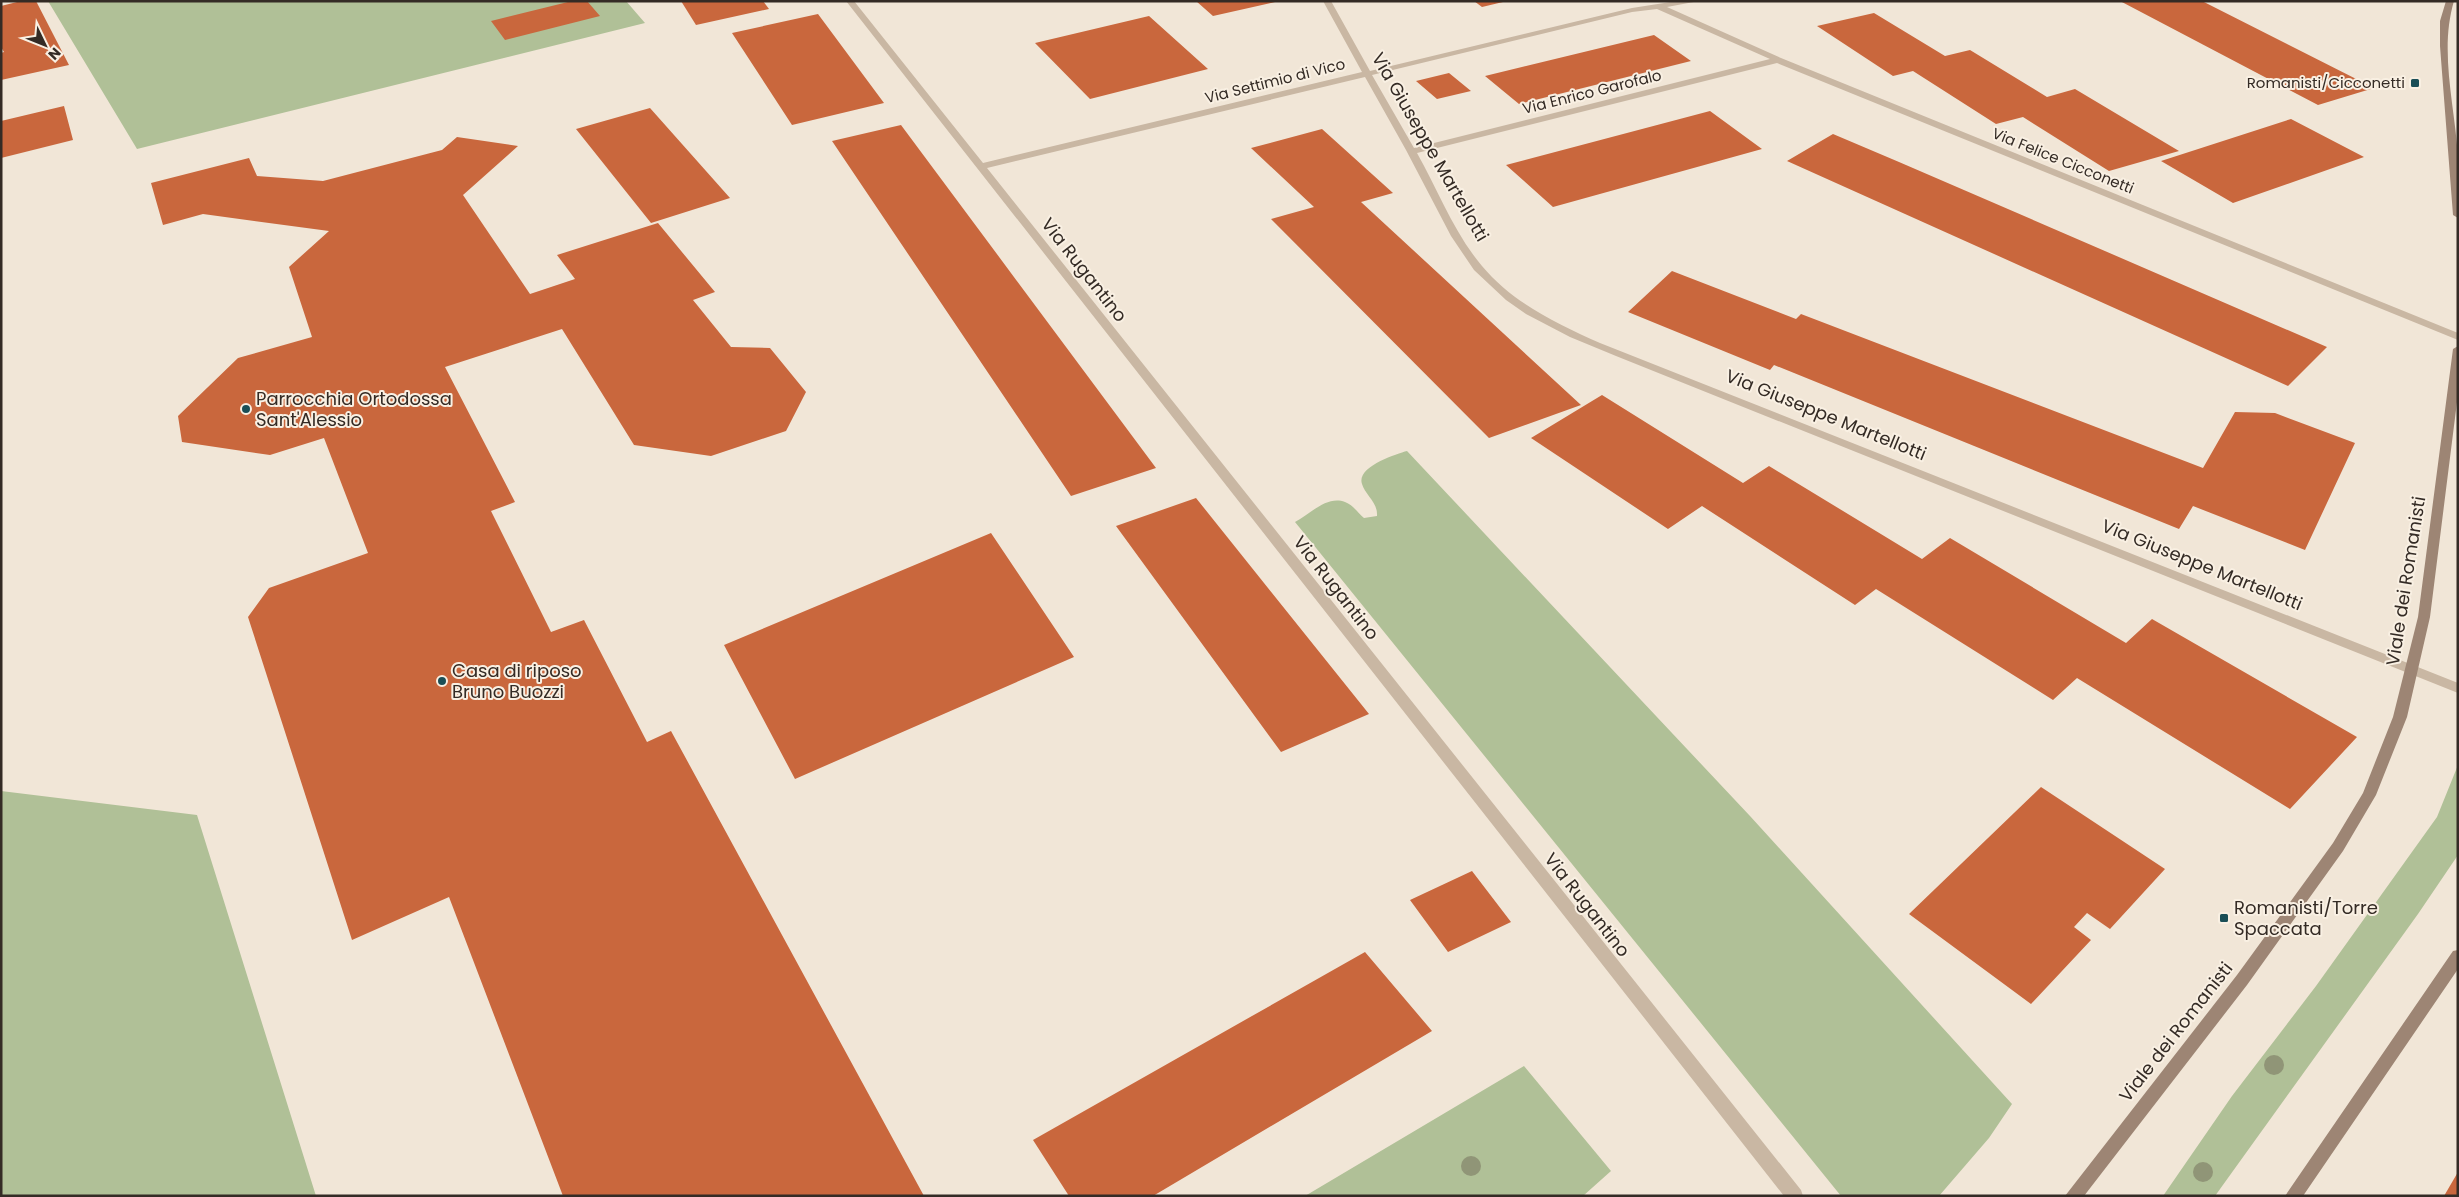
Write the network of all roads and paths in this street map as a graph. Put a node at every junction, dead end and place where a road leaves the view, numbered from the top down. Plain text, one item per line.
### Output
1 (850, 1) edge
2 (1328, 1) edge
3 (1694, 1) edge
4 (2450, 1) edge
5 (1660, 7) junction
6 (1778, 60) junction
7 (1366, 74) junction
8 (1412, 151) junction
9 (980, 167) junction
10 (2458, 215) edge
11 (2458, 337) edge
12 (2458, 349) edge
13 (2412, 670) junction
14 (2458, 688) edge
15 (2458, 956) edge
16 (1795, 1196) edge
17 (2073, 1196) edge
18 (2293, 1196) edge

1 - 9 street, Via Rugantino
2 - 7 street, Via Giuseppe Martellotti
3 - 5 street, Via Settimio di Vico
4 - 10 street
5 - 6 street, Via Felice Cicconetti
5 - 7 street, Via Settimio di Vico
6 - 8 street, Via Enrico Garofalo
6 - 11 street, Via Felice Cicconetti
7 - 8 street, Via Giuseppe Martellotti
7 - 9 street, Via Settimio di Vico
8 - 13 street, Via Giuseppe Martellotti
9 - 16 street, Via Rugantino
12 - 13 street, Viale dei Romanisti
13 - 14 street, Via Giuseppe Martellotti
13 - 17 street, Viale dei Romanisti
15 - 18 street

